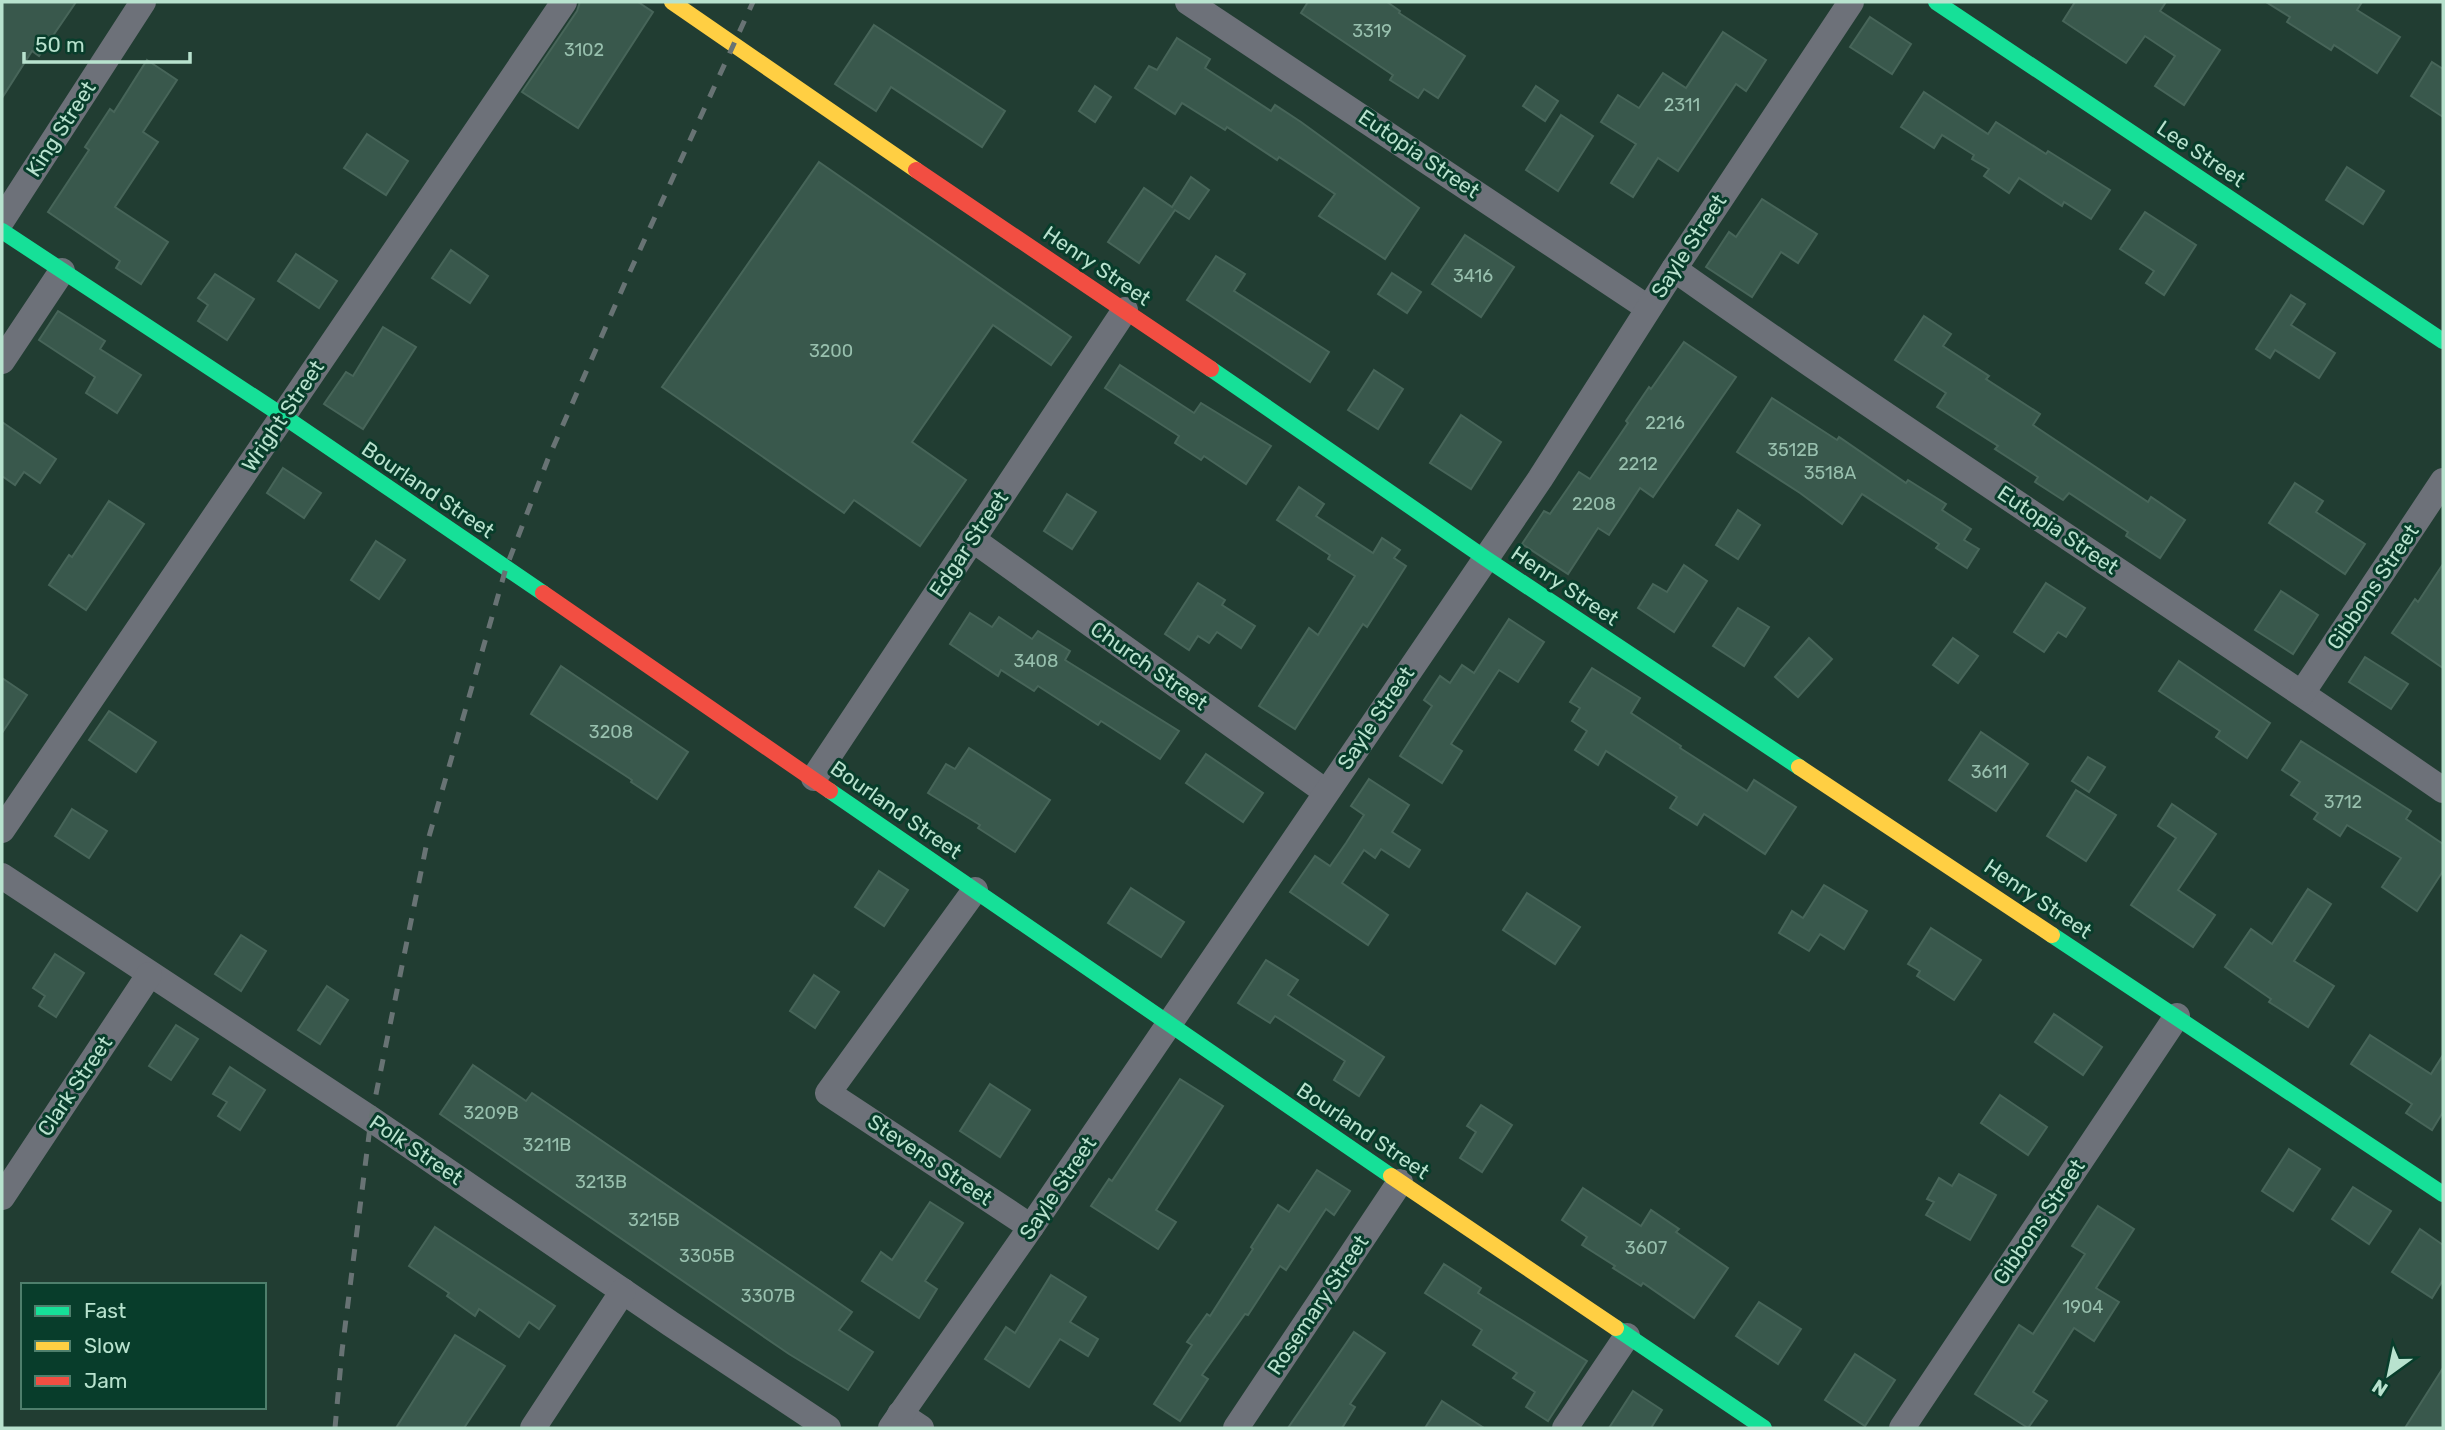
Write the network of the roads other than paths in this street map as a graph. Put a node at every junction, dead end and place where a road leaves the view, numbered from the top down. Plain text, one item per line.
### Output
1 (143, 2) edge
2 (564, 2) edge
3 (672, 2) edge
4 (1188, 2) edge
5 (1851, 2) edge
6 (1936, 2) edge
7 (2, 220) edge
8 (2, 231) edge
9 (1674, 268) junction
10 (62, 271) junction
11 (1648, 308) junction
12 (1125, 310) junction
13 (2443, 341) edge
14 (2, 361) edge
15 (283, 416) junction
16 (2443, 481) edge
17 (972, 539) junction
18 (1485, 558) junction
19 (2302, 693) junction
20 (814, 778) junction
21 (2443, 790) edge
22 (1326, 792) junction
23 (2, 830) edge
24 (2, 876) edge
25 (975, 890) junction
26 (149, 975) junction
27 (2177, 1016) junction
28 (1169, 1024) junction
29 (1400, 1182) junction
30 (2443, 1194) edge
31 (2, 1197) edge
32 (1031, 1227) junction
33 (623, 1292) junction
34 (1626, 1336) junction
35 (904, 1424) edge
36 (533, 1428) edge
37 (828, 1428) edge
38 (1236, 1428) edge
39 (1565, 1428) edge
40 (1763, 1428) edge
41 (1902, 1428) edge

1 - 7 street, King Street
2 - 15 street, Wright Street
3 - 12 street, Henry Street
4 - 11 street, Eutopia Street
5 - 9 street, Sayle Street
6 - 13 street, Lee Street
8 - 10 street, Bourland Street
9 - 11 street, Sayle Street
9 - 19 street, Eutopia Street
10 - 14 street
10 - 15 street, Bourland Street
11 - 18 street, Sayle Street
12 - 17 street, Edgar Street
12 - 18 street, Henry Street
15 - 20 street, Bourland Street
15 - 23 street, Wright Street
16 - 19 street, Gibbons Street
17 - 20 street, Edgar Street
17 - 22 street, Church Street
18 - 22 street, Sayle Street
18 - 27 street, Henry Street
19 - 21 street, Eutopia Street
20 - 25 street, Bourland Street
22 - 28 street, Sayle Street
24 - 26 street, Polk Street
25 - 28 street, Bourland Street
25 - 32 street, Stevens Street
26 - 31 street, Clark Street
26 - 33 street, Polk Street
27 - 30 street, Henry Street
27 - 41 street, Gibbons Street
28 - 29 street, Bourland Street
28 - 32 street, Sayle Street
29 - 34 street, Bourland Street
29 - 38 street, Rosemary Street
32 - 35 street, Sayle Street
33 - 36 street
33 - 37 street, Polk Street
34 - 39 street
34 - 40 street, Bourland Street

